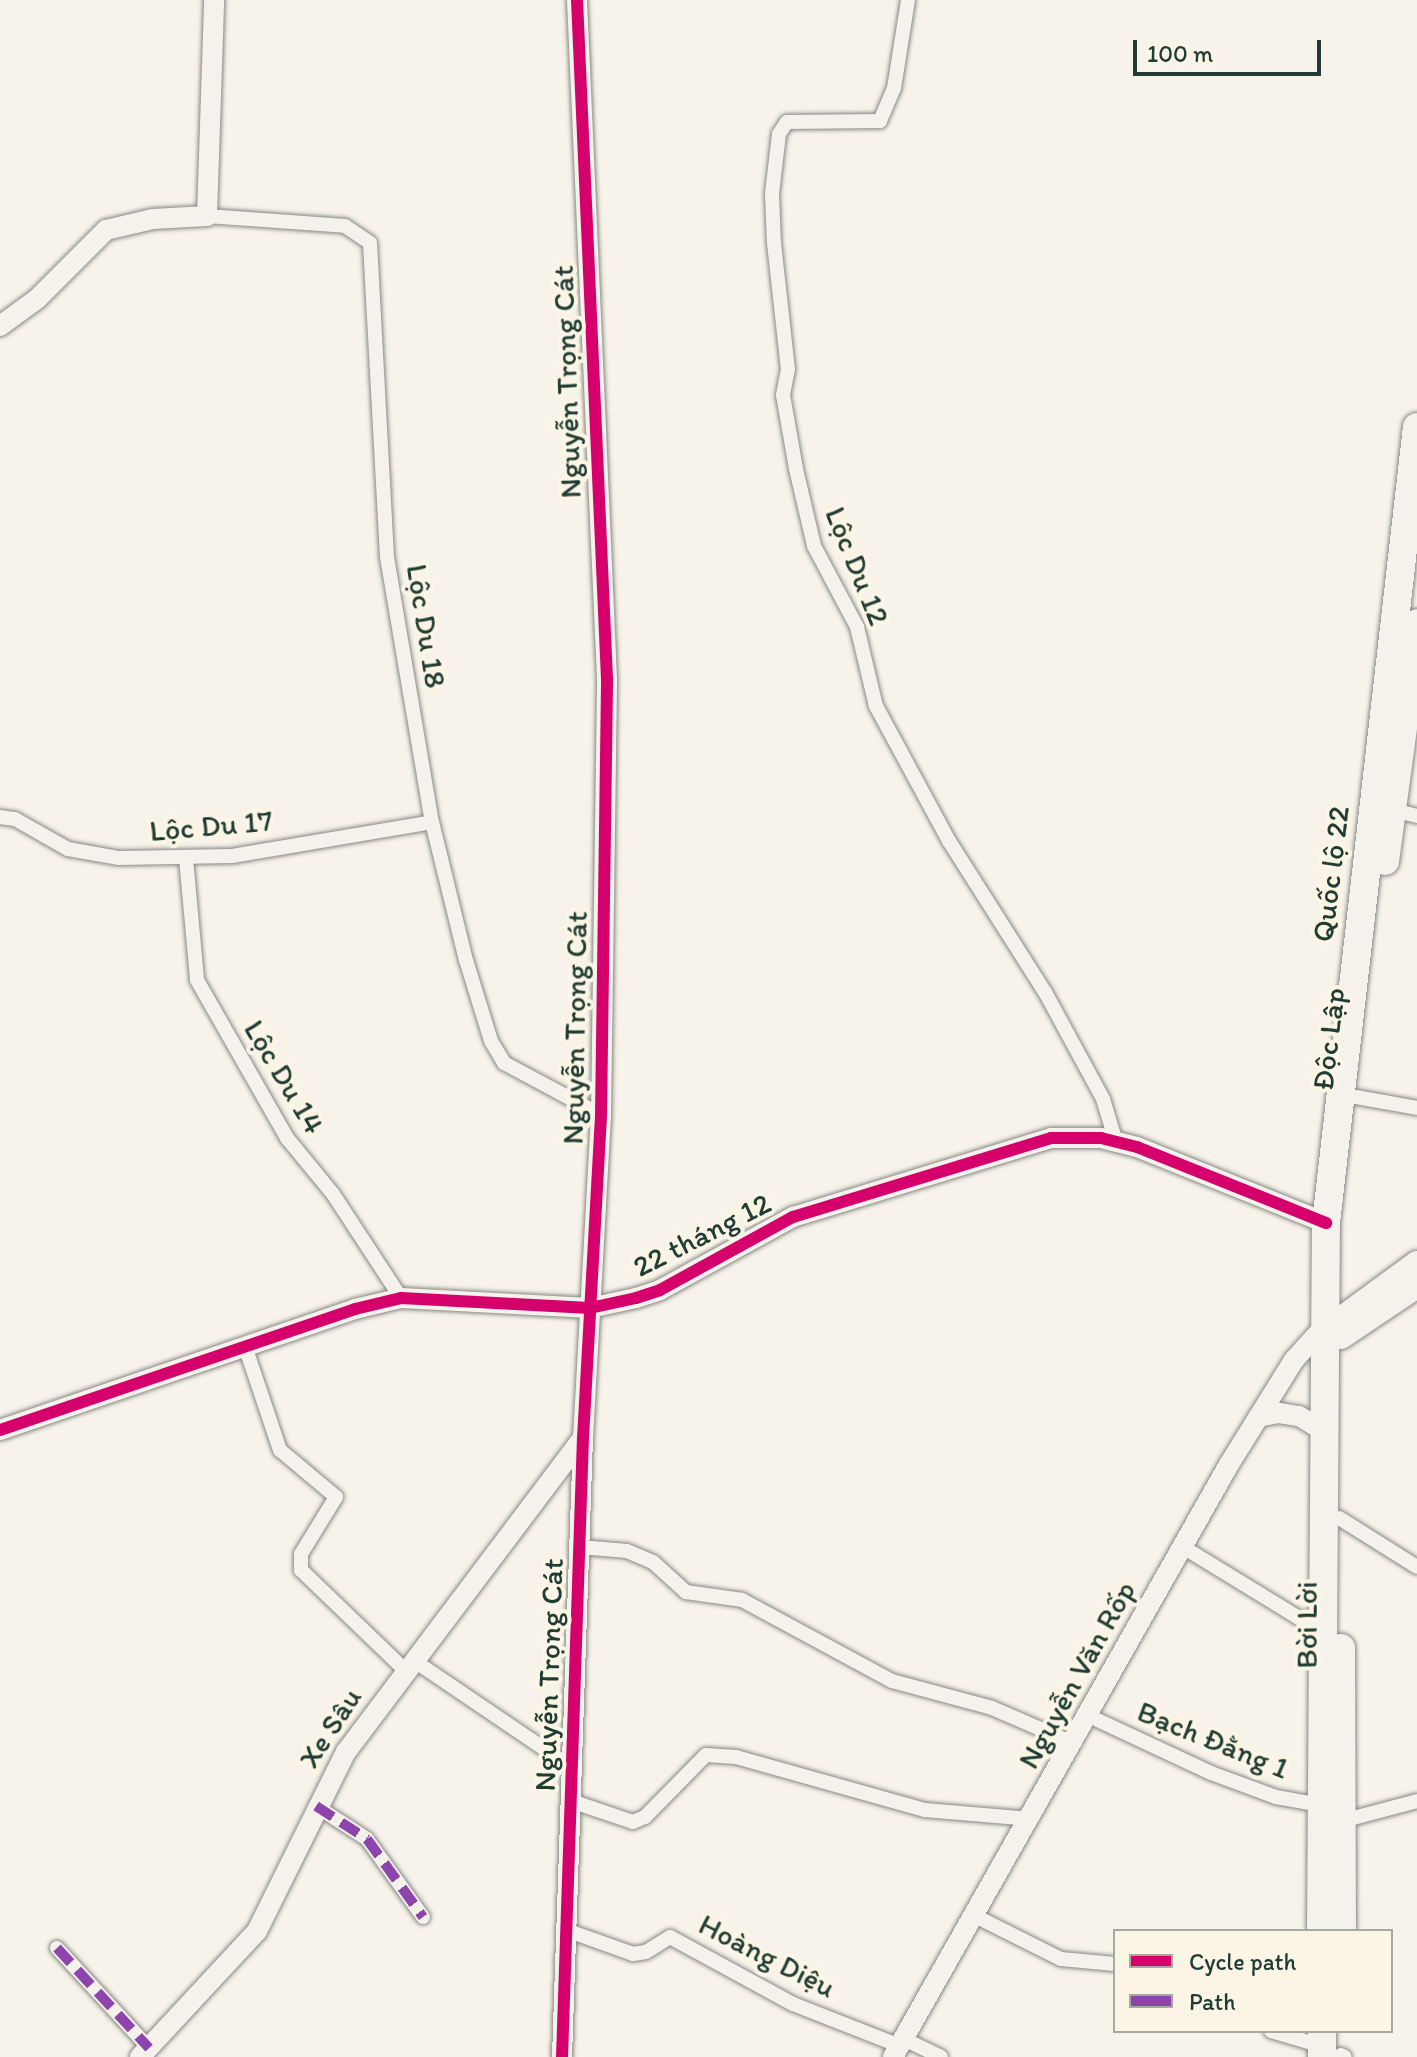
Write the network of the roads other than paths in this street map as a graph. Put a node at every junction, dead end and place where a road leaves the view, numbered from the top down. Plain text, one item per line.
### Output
1 (214, 0) edge
2 (577, 0) edge
3 (908, 0) edge
4 (207, 216) junction
5 (0, 326) edge
6 (1417, 427) edge
7 (1417, 623) edge
8 (1405, 813) edge
9 (0, 817) edge
10 (432, 822) junction
11 (186, 858) junction
12 (1356, 1097) junction
13 (1417, 1108) edge
14 (601, 1115) junction
15 (1116, 1142) junction
16 (1334, 1224) junction
17 (1417, 1263) edge
18 (1417, 1286) edge
19 (401, 1298) junction
20 (590, 1308) junction
21 (1335, 1328) junction
22 (246, 1349) junction
23 (1258, 1417) junction
24 (0, 1430) edge
25 (1322, 1430) junction
26 (583, 1438) junction
27 (1339, 1518) junction
28 (580, 1547) junction
29 (1183, 1547) junction
30 (1417, 1567) edge
31 (1322, 1622) junction
32 (409, 1665) junction
33 (1089, 1716) junction
34 (1073, 1743) junction
35 (571, 1767) junction
36 (571, 1801) junction
37 (1417, 1801) edge
38 (316, 1806) junction
39 (1332, 1813) junction
40 (1031, 1819) junction
41 (975, 1916) junction
42 (423, 1917) dead end
43 (1321, 1929) edge
44 (1342, 1929) edge
45 (566, 1930) junction
46 (57, 1948) dead end
47 (1113, 1964) edge
48 (1278, 2033) edge
49 (899, 2047) edge
50 (1334, 2048) edge
51 (145, 2052) edge
52 (562, 2057) edge
53 (941, 2057) edge

1 - 4 street
2 - 14 street, Nguyễn Trọng Cát
3 - 15 street, Lộc Du 12
4 - 5 street
4 - 10 street, Lộc Du 18
6 - 16 highway, Quốc lộ 22
7 - 8 highway, Độc Lập
8 - 12 highway, Độc Lập
9 - 11 street, Lộc Du 17
10 - 11 street, Lộc Du 17
10 - 14 street, Lộc Du 18
11 - 19 street, Lộc Du 14
12 - 13 street
12 - 16 highway, Độc Lập
14 - 20 street, Nguyễn Trọng Cát
15 - 16 street, 22 tháng 12
15 - 20 street, 22 tháng 12
16 - 21 highway, Quốc lộ 22
17 - 21 main road
18 - 21 main road
19 - 20 street, 22 tháng 12
19 - 22 street, 22 tháng 12
20 - 26 street, Nguyễn Trọng Cát
21 - 23 street, Nguyễn Văn Rốp
21 - 25 highway, Bời Lời
21 - 27 highway, Bời Lời
22 - 24 street, 22 tháng 12
22 - 32 street
23 - 25 street
23 - 29 street, Nguyễn Văn Rốp
25 - 31 highway, Bời Lời
26 - 28 street, Nguyễn Trọng Cát
26 - 32 street, Xe Sâu
27 - 30 street
27 - 39 highway, Bời Lời
28 - 34 street
28 - 35 street, Nguyễn Trọng Cát
29 - 31 street
29 - 33 street, Nguyễn Văn Rốp
31 - 39 highway, Bời Lời
32 - 35 street
32 - 38 street, Xe Sâu
33 - 34 street, Nguyễn Văn Rốp
33 - 39 street, Bạch Đằng 1
34 - 40 street, Nguyễn Văn Rốp
35 - 36 street, Nguyễn Trọng Cát
36 - 40 street
36 - 45 street, Nguyễn Trọng Cát
37 - 39 street
38 - 42 street
38 - 51 street, Xe Sâu
39 - 43 highway, Bời Lời
39 - 44 highway, Bời Lời
40 - 41 street, Nguyễn Văn Rốp
41 - 47 street
41 - 49 street, Nguyễn Văn Rốp
45 - 49 street, Hoàng Diệu
45 - 52 street, Nguyễn Trọng Cát
46 - 51 street
48 - 50 street
49 - 53 street, Hoàng Diệu

